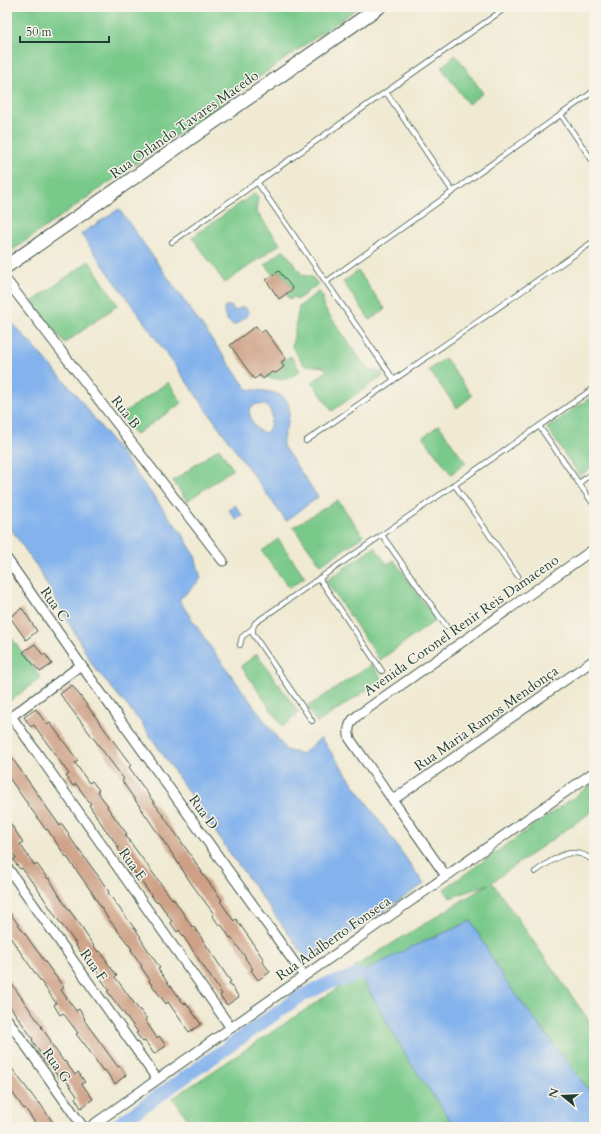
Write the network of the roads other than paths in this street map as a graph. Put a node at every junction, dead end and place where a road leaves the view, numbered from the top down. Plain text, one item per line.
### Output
1 (379, 7) edge
2 (507, 7) edge
3 (594, 91) edge
4 (386, 92) junction
5 (561, 115) junction
6 (594, 163) edge
7 (257, 182) junction
8 (453, 192) junction
9 (172, 242) dead end
10 (594, 242) edge
11 (7, 266) edge
12 (7, 280) edge
13 (326, 282) junction
14 (394, 380) junction
15 (594, 388) edge
16 (539, 426) junction
17 (306, 441) dead end
18 (594, 472) edge
19 (579, 483) junction
20 (454, 484) junction
21 (594, 505) edge
22 (382, 535) junction
23 (594, 549) edge
24 (223, 561) dead end
25 (8, 562) edge
26 (518, 576) dead end
27 (319, 578) junction
28 (446, 626) dead end
29 (253, 628) junction
30 (240, 645) dead end
31 (594, 660) edge
32 (80, 665) junction
33 (382, 671) dead end
34 (9, 718) edge
35 (312, 720) dead end
36 (594, 772) edge
37 (393, 800) junction
38 (594, 861) edge
39 (7, 867) edge
40 (535, 872) dead end
41 (446, 876) junction
42 (304, 976) junction
43 (7, 1019) edge
44 (231, 1028) junction
45 (158, 1079) junction
46 (83, 1127) edge
47 (90, 1127) edge

1 - 11 street, Rua Orlando Tavares Macedo
2 - 4 lane
3 - 5 lane
4 - 7 lane
4 - 8 lane
5 - 6 lane
5 - 8 lane
7 - 9 lane
7 - 13 lane
8 - 13 lane
10 - 14 lane
12 - 24 street, Rua B
13 - 14 lane
14 - 17 lane
15 - 16 lane
16 - 19 lane
16 - 20 lane
18 - 19 lane
19 - 21 lane
20 - 22 lane
20 - 26 lane
22 - 27 lane
22 - 28 lane
23 - 37 street, Avenida Coronel Renir Reis Damaceno
25 - 32 street, Rua C
27 - 29 lane
27 - 33 lane
29 - 30 lane
29 - 35 lane
31 - 37 street, Rua Maria Ramos Mendonça
32 - 34 street
32 - 42 street, Rua D
34 - 44 street, Rua E
36 - 41 street, Rua Adalberto Fonseca
37 - 41 street
38 - 40 lane
39 - 45 street, Rua F
41 - 42 street, Rua Adalberto Fonseca
42 - 44 street, Rua Adalberto Fonseca
43 - 46 street, Rua G
44 - 45 street, Rua Adalberto Fonseca
45 - 47 street, Rua Adalberto Fonseca

